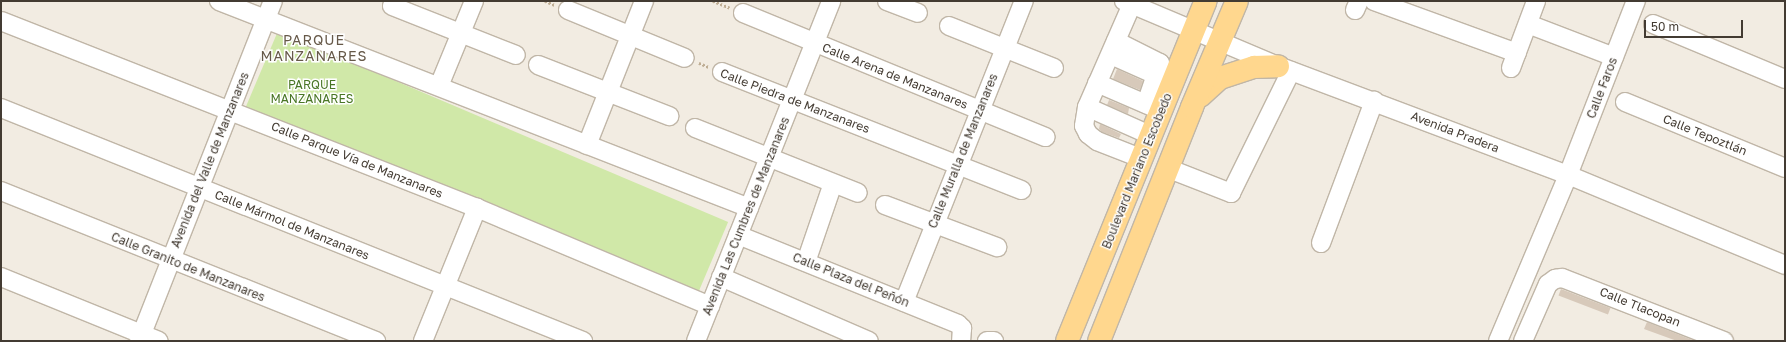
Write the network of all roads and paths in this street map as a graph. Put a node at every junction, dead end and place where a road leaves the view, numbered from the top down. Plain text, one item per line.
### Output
1 (220, 1) edge
2 (273, 1) edge
3 (474, 1) edge
4 (644, 1) edge
5 (831, 1) edge
6 (887, 1) edge
7 (1024, 1) edge
8 (1206, 1) edge
9 (1237, 1) edge
10 (1374, 1) edge
11 (1536, 1) edge
12 (1636, 1) edge
13 (1128, 2) edge
14 (392, 6) dead end
15 (568, 10) dead end
16 (743, 13) dead end
17 (918, 14) dead end
18 (266, 20) junction
19 (1, 21) edge
20 (1528, 24) junction
21 (1653, 24) dead end
22 (949, 26) dead end
23 (1195, 31) junction
24 (461, 32) junction
25 (630, 35) junction
26 (1222, 42) junction
27 (814, 44) junction
28 (1005, 48) junction
29 (1113, 48) junction
30 (516, 55) dead end
31 (686, 58) joint
32 (1614, 58) junction
33 (538, 65) dead end
34 (1054, 68) dead end
35 (1284, 68) junction
36 (722, 72) joint
37 (1165, 79) junction
38 (1785, 79) edge
39 (1097, 84) junction
40 (439, 86) junction
41 (608, 92) junction
42 (793, 101) junction
43 (1374, 101) junction
44 (1625, 102) dead end
45 (1087, 107) junction
46 (1192, 107) junction
47 (1, 108) edge
48 (1154, 108) junction
49 (230, 110) junction
50 (980, 110) junction
51 (669, 116) dead end
52 (695, 128) dead end
53 (1152, 136) junction
54 (1046, 137) dead end
55 (587, 145) junction
56 (769, 157) junction
57 (1143, 159) junction
58 (958, 164) junction
59 (1167, 168) junction
60 (1785, 168) edge
61 (1568, 175) junction
62 (833, 183) junction
63 (198, 188) junction
64 (1022, 190) dead end
65 (1, 191) edge
66 (858, 193) dead end
67 (885, 205) dead end
68 (477, 208) junction
69 (748, 208) junction
70 (934, 224) junction
71 (738, 235) junction
72 (1321, 243) dead end
73 (997, 248) dead end
74 (170, 260) junction
75 (806, 262) junction
76 (1785, 264) edge
77 (1, 277) edge
78 (721, 278) junction
79 (446, 286) junction
80 (904, 302) junction
81 (710, 306) junction
82 (962, 335) edge
83 (140, 338) edge
84 (159, 341) edge
85 (376, 341) edge
86 (423, 341) edge
87 (582, 341) edge
88 (696, 341) edge
89 (869, 341) edge
90 (987, 341) edge
91 (994, 341) edge
92 (1067, 341) edge
93 (1100, 341) edge
94 (1498, 341) edge
95 (1523, 341) edge
96 (1724, 341) edge

1 - 18 street
2 - 18 street, Avenida del Valle de Manzanares
3 - 24 street
4 - 25 street
5 - 27 street, Avenida Las Cumbres de Manzanares
6 - 17 street
7 - 28 street, Calle Muralla de Manzanares
8 - 23 main road, Boulevard Mariano Escobedo
9 - 26 main road
10 - 20 street
11 - 20 street
12 - 32 street, Calle Faros
13 - 23 street, Avenida Pradera
13 - 29 street
14 - 24 street
15 - 25 street
16 - 27 street, Calle Arena de Manzanares
18 - 40 street
18 - 49 street, Avenida del Valle de Manzanares
19 - 49 street, Calle Parque Vía de Manzanares
20 - 32 street
21 - 38 street
22 - 28 street
23 - 26 street, Avenida Pradera
23 - 37 main road, Boulevard Mariano Escobedo
24 - 30 street
24 - 40 street
25 - 31 street
25 - 41 street
26 - 35 street, Avenida Pradera
26 - 46 main road
27 - 42 street, Avenida Las Cumbres de Manzanares
27 - 50 street, Calle Arena de Manzanares
28 - 34 street
28 - 50 street, Calle Muralla de Manzanares
29 - 37 street
29 - 39 street
31 - 36 path, Calle Piedra de Manzanares
32 - 61 street, Calle Faros
33 - 41 street
35 - 43 street, Avenida Pradera
35 - 46 main road
35 - 59 street
36 - 42 street, Calle Piedra de Manzanares
37 - 48 main road, Boulevard Mariano Escobedo
39 - 45 street
39 - 48 street
40 - 55 street
41 - 51 street
41 - 55 street
42 - 56 street, Avenida Las Cumbres de Manzanares
42 - 58 street, Calle Piedra de Manzanares
43 - 61 street, Avenida Pradera
43 - 72 street
44 - 60 street, Calle Tepoztlán
45 - 53 street
45 - 57 street
46 - 59 main road
47 - 63 street, Calle Mármol de Manzanares
48 - 53 main road, Boulevard Mariano Escobedo
49 - 63 street, Avenida del Valle de Manzanares
49 - 68 street, Calle Parque Vía de Manzanares
50 - 54 street, Calle Arena de Manzanares
50 - 58 street, Calle Muralla de Manzanares
52 - 56 street
53 - 57 main road, Boulevard Mariano Escobedo
55 - 69 street
56 - 62 street
56 - 69 street, Avenida Las Cumbres de Manzanares
57 - 92 main road, Boulevard Mariano Escobedo
58 - 64 street, Calle Piedra de Manzanares
58 - 70 street, Calle Muralla de Manzanares
59 - 93 main road
61 - 76 street, Avenida Pradera
61 - 94 street, Calle Faros
62 - 66 street
62 - 75 street
63 - 74 street, Avenida del Valle de Manzanares
63 - 79 street, Calle Mármol de Manzanares
65 - 74 street, Calle Granito de Manzanares
67 - 70 street
68 - 79 street
68 - 81 street, Calle Parque Vía de Manzanares
69 - 71 street, Avenida Las Cumbres de Manzanares
70 - 73 street
70 - 80 street, Calle Muralla de Manzanares
71 - 75 street, Calle Plaza del Peñón
71 - 78 street, Avenida Las Cumbres de Manzanares
74 - 83 street, Avenida del Valle de Manzanares
74 - 85 street, Calle Granito de Manzanares
75 - 80 street, Calle Plaza del Peñón
77 - 83 street
78 - 81 street, Avenida Las Cumbres de Manzanares
78 - 89 street
79 - 86 street
79 - 87 street, Calle Mármol de Manzanares
80 - 82 street, Calle Plaza del Peñón
81 - 88 street, Avenida Las Cumbres de Manzanares
83 - 84 street
90 - 91 street
95 - 96 street, Calle Tlacopan

